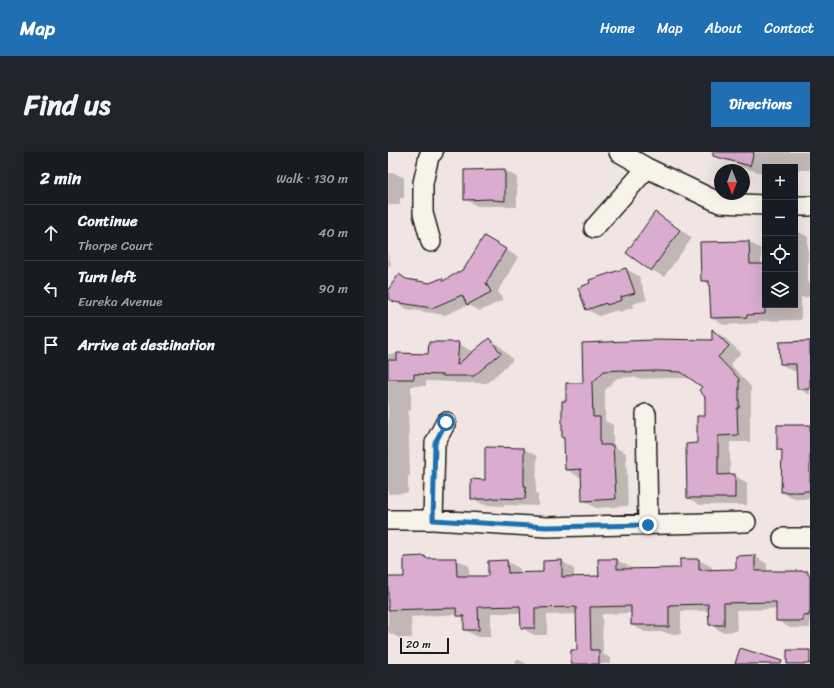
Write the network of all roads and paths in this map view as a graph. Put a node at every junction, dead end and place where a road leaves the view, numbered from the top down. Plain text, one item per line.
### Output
1 (433, 152) edge
2 (619, 152) edge
3 (648, 168) junction
4 (762, 205) edge
5 (798, 206) edge
6 (810, 206) edge
7 (594, 228) dead end
8 (431, 242) dead end
9 (646, 414) dead end
10 (446, 422) dead end
11 (388, 520) edge
12 (433, 520) junction
13 (746, 522) dead end
14 (648, 525) junction
15 (783, 538) dead end
16 (810, 538) edge

1 - 8 street
2 - 3 street
3 - 4 street
3 - 7 street
5 - 6 street
9 - 14 street
10 - 12 street
11 - 12 street
12 - 14 street
13 - 14 street
15 - 16 street

